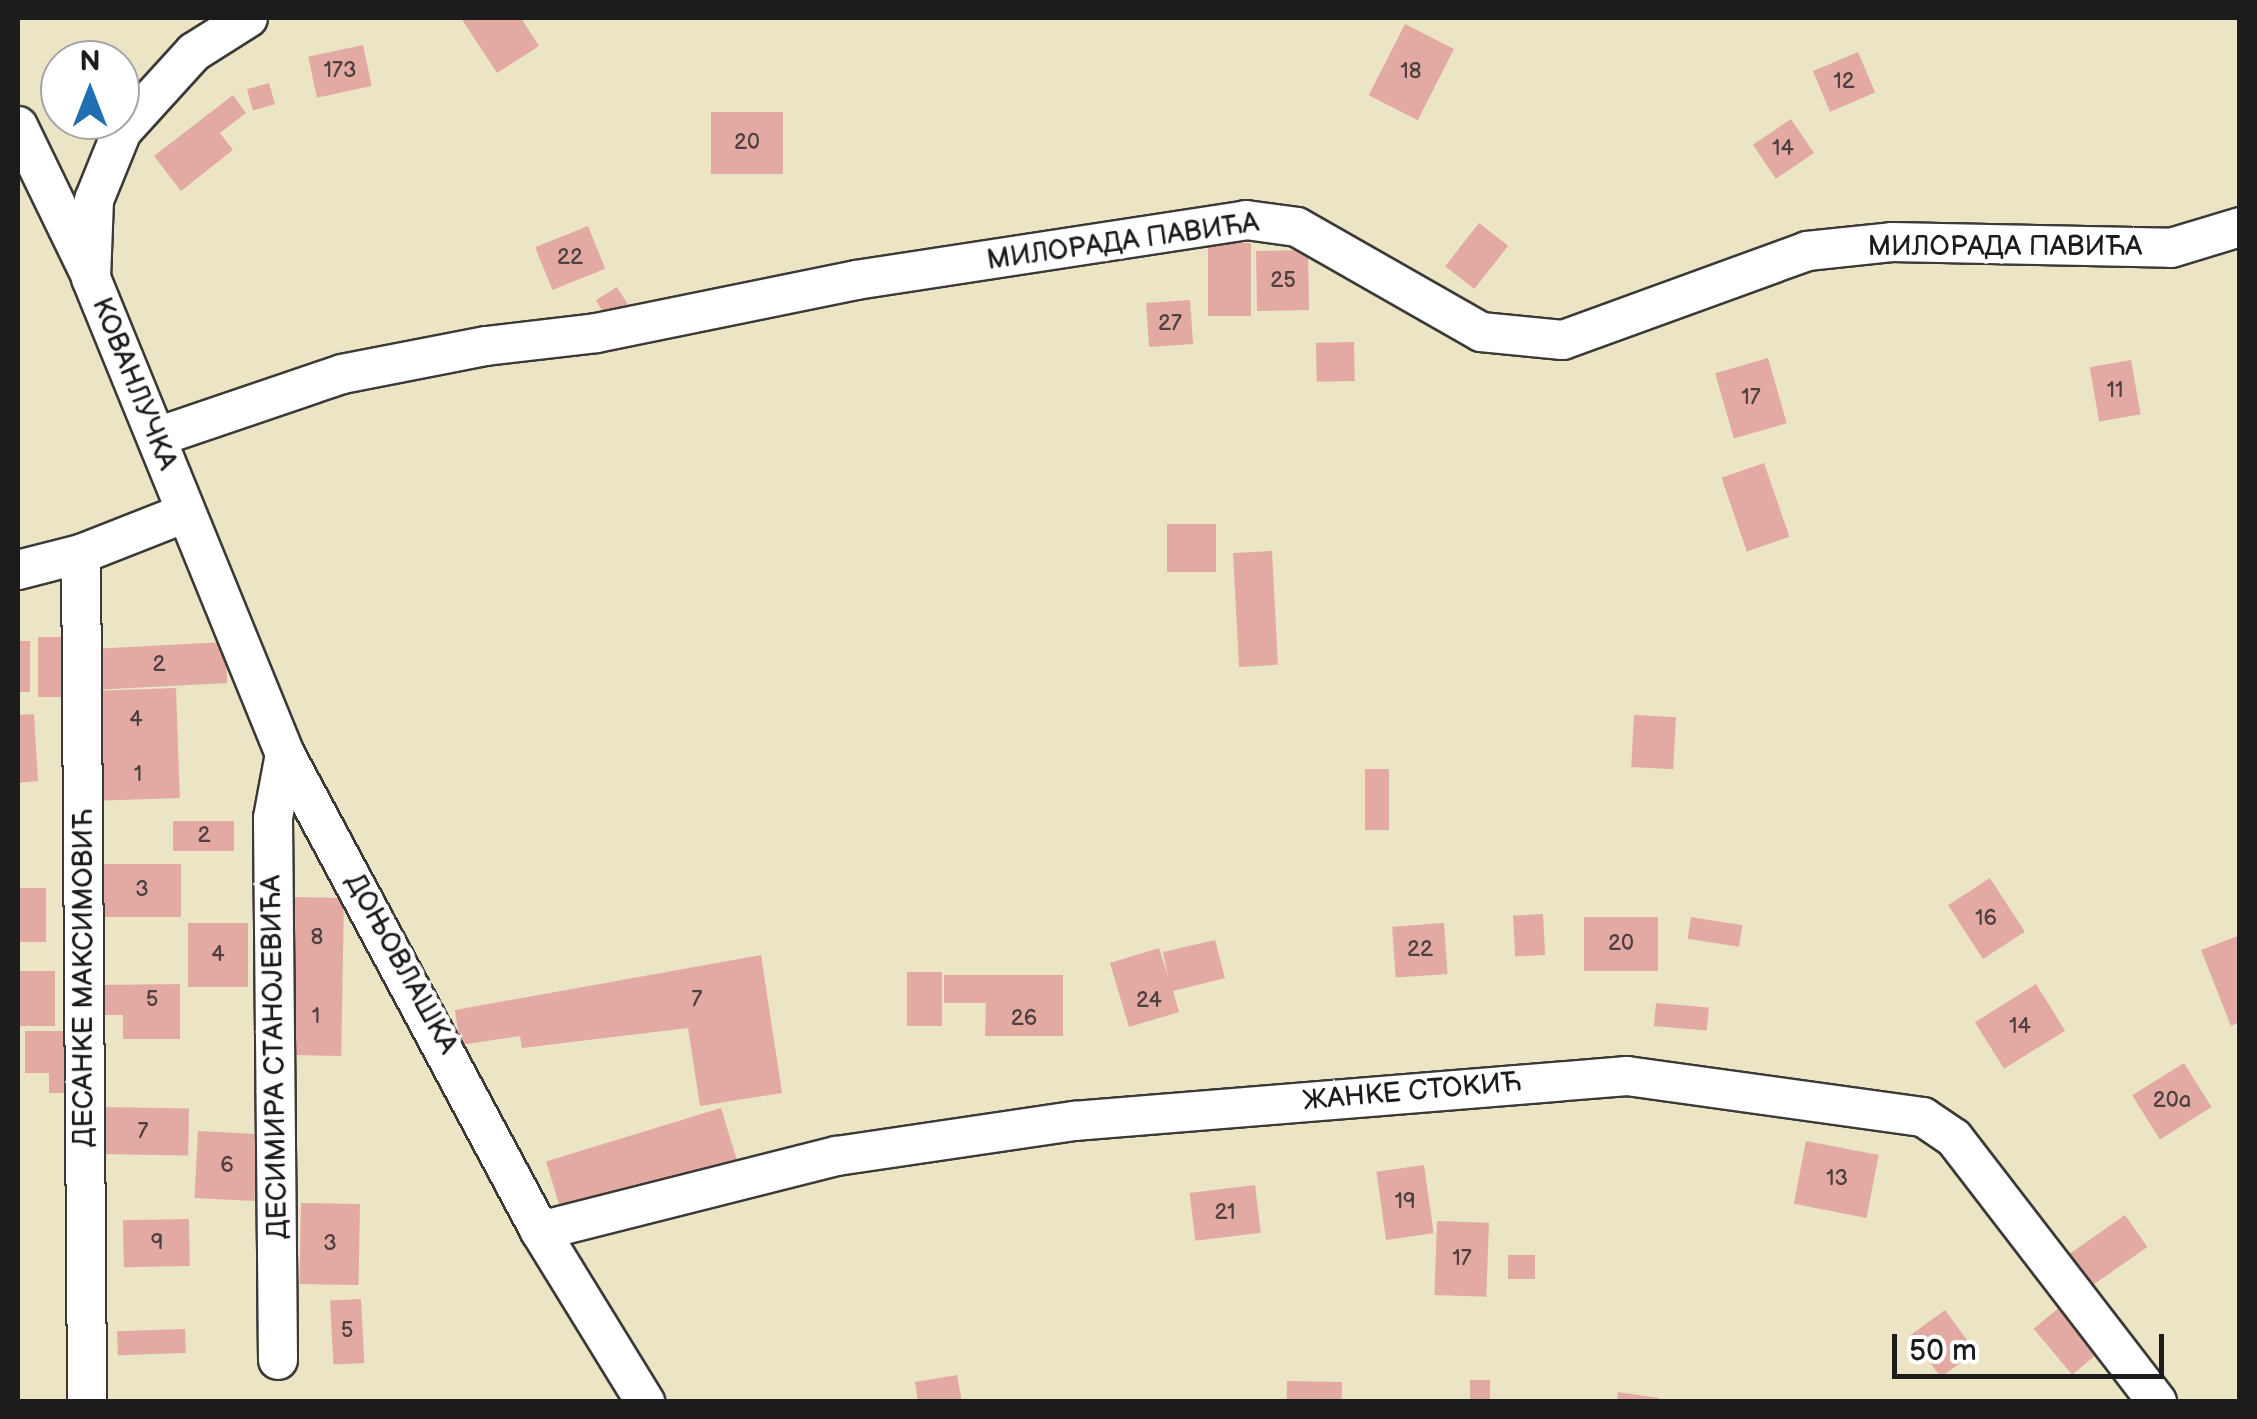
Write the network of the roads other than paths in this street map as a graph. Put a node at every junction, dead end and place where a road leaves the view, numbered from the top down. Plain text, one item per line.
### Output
1 (248, 18) edge
2 (18, 126) edge
3 (2240, 228) edge
4 (91, 278) junction
5 (156, 437) junction
6 (185, 513) junction
7 (81, 554) junction
8 (18, 570) edge
9 (285, 754) junction
10 (540, 1231) junction
11 (278, 1360) dead end
12 (87, 1402) edge
13 (645, 1402) edge
14 (2157, 1402) edge

1 - 4 street, КОВАНЛУЧКА
2 - 4 street
3 - 5 street, МИЛОРАДА ПАВИЋА
4 - 5 street, КОВАНЛУЧКА
5 - 6 street, КОВАНЛУЧКА
6 - 7 street
6 - 9 street, ДОЊОВЛАШКА
7 - 8 street
7 - 12 street, ДЕСАНКЕ МАКСИМОВИЋ
9 - 10 street, ДОЊОВЛАШКА
9 - 11 street, ДЕСИМИРА СТАНОЈЕВИЋА
10 - 13 street, ДОЊОВЛАШКА
10 - 14 street, ЖАНКЕ СТОКИЋ

